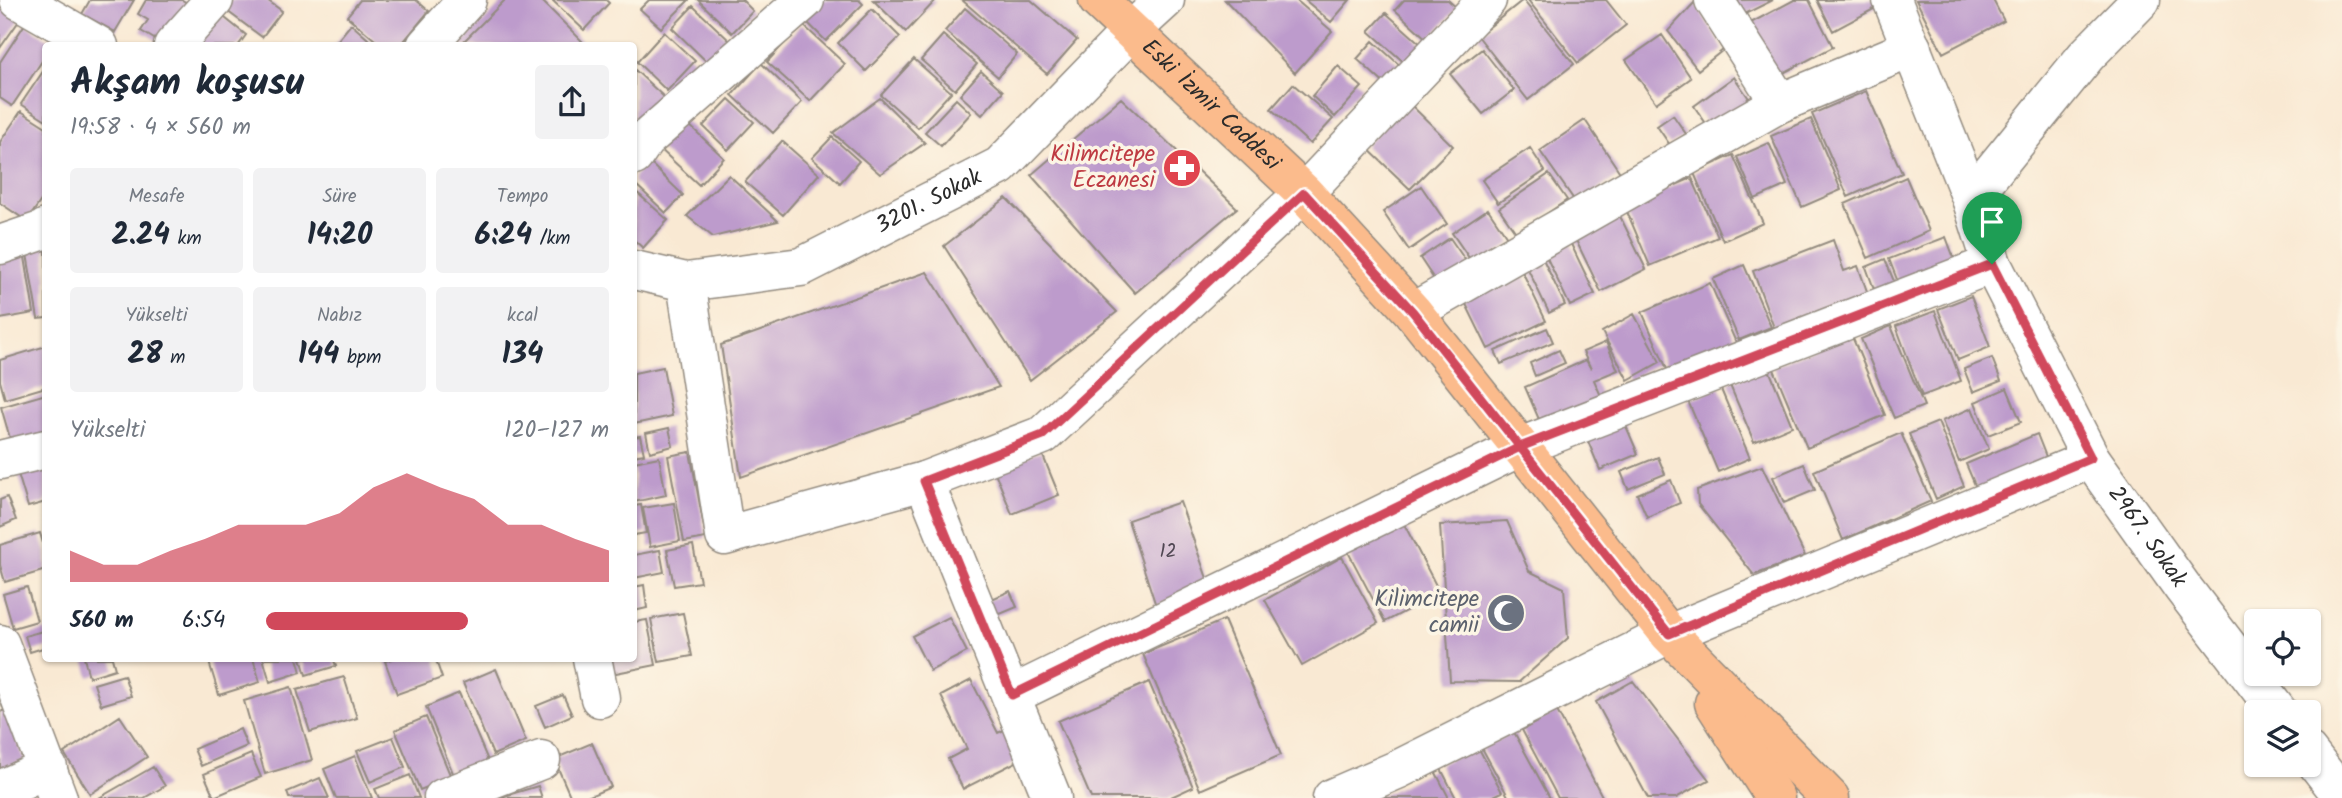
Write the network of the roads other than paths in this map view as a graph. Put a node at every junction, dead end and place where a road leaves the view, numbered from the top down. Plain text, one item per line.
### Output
1 (19, 0) edge
2 (467, 0) edge
3 (805, 0) edge
4 (1098, 0) edge
5 (1165, 0) edge
6 (1487, 0) edge
7 (1714, 0) edge
8 (1892, 0) edge
9 (2140, 0) edge
10 (205, 2) edge
11 (1130, 32) junction
12 (92, 42) edge
13 (176, 42) edge
14 (430, 42) edge
15 (1912, 48) junction
16 (1780, 103) junction
17 (637, 152) edge
18 (1304, 193) junction
19 (1971, 198) junction
20 (42, 231) edge
21 (0, 245) edge
22 (1992, 264) junction
23 (637, 271) edge
24 (686, 282) junction
25 (1413, 312) junction
26 (1520, 447) junction
27 (42, 450) edge
28 (2091, 458) junction
29 (0, 460) edge
30 (924, 481) junction
31 (1669, 634) junction
32 (0, 644) edge
33 (593, 662) edge
34 (1012, 695) junction
35 (600, 698) dead end
36 (2269, 700) edge
37 (541, 760) dead end
38 (2321, 769) edge
39 (53, 783) edge
40 (0, 790) edge
41 (2342, 796) edge
42 (443, 798) edge
43 (1052, 798) edge
44 (1332, 798) edge
45 (1774, 798) edge
46 (1830, 798) edge

1 - 12 street
2 - 14 street
3 - 17 street
4 - 11 main road, Eski İzmir Caddesi
5 - 11 street, 3201. Sokak
6 - 18 street
7 - 16 street
8 - 15 street, 2967. Sokak
9 - 19 street
10 - 13 street
11 - 18 main road, Eski İzmir Caddesi
11 - 24 street, 3201. Sokak
15 - 16 street
15 - 19 street, 2967. Sokak
16 - 25 street
18 - 25 main road, Eski İzmir Caddesi
18 - 30 street
19 - 22 street, 2967. Sokak
20 - 21 street
22 - 26 street
22 - 28 street, 2967. Sokak
23 - 24 street, 3201. Sokak
24 - 30 street
25 - 26 main road, Eski İzmir Caddesi
26 - 31 main road, Eski İzmir Caddesi
26 - 34 street
27 - 29 street
28 - 31 street
28 - 36 street, 2967. Sokak
30 - 34 street
31 - 44 street
31 - 45 main road, Eski İzmir Caddesi
31 - 46 main road, Eski İzmir Caddesi
32 - 39 street
33 - 35 street
34 - 43 street
37 - 42 street
38 - 41 street
39 - 40 street

